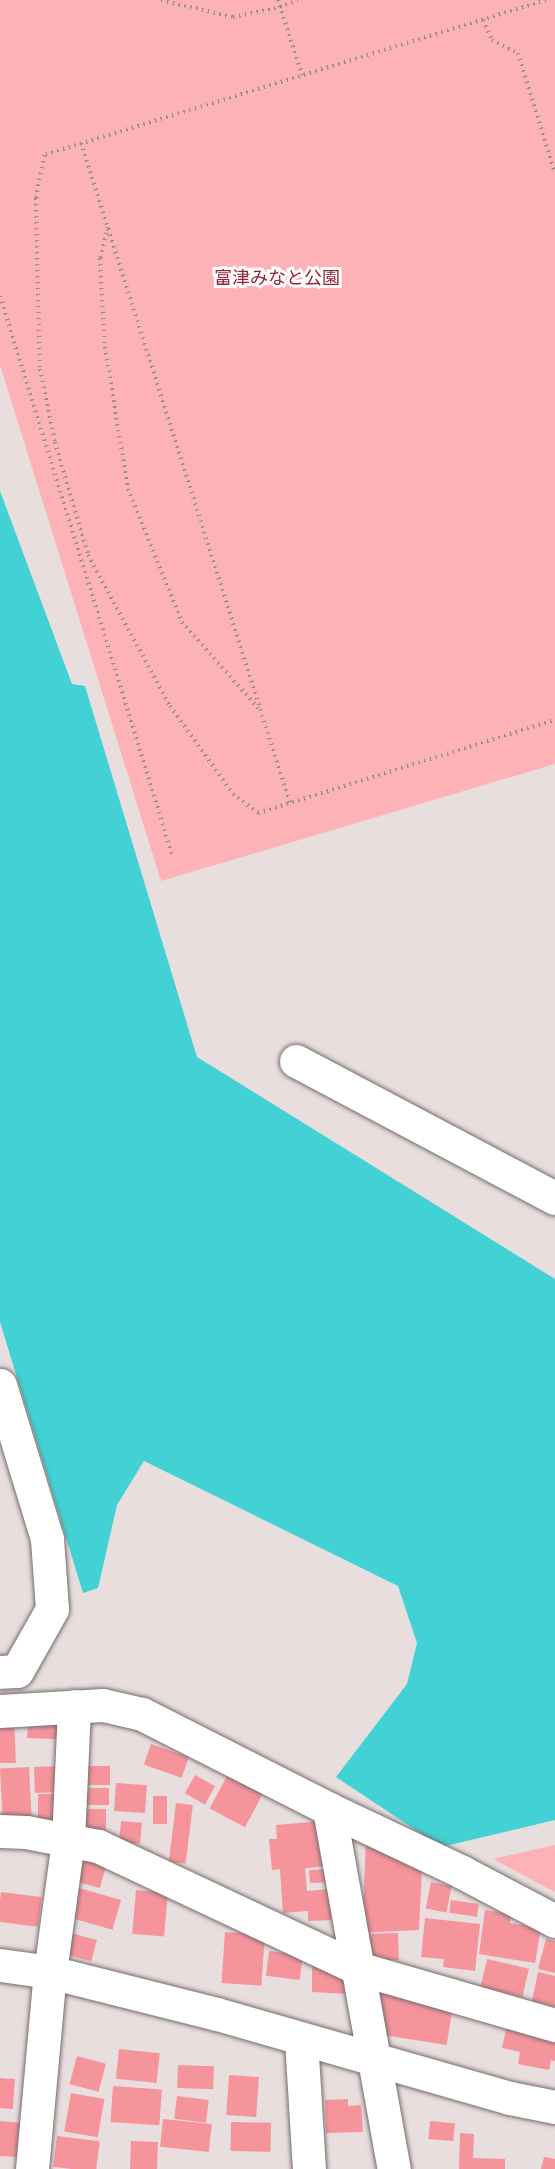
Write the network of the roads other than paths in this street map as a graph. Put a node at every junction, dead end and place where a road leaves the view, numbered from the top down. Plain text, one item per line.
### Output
1 (296, 1061) dead end
2 (555, 1198) edge
3 (0, 1385) edge
4 (0, 1672) edge
5 (74, 1706) junction
6 (0, 1710) edge
7 (329, 1809) junction
8 (0, 1831) edge
9 (68, 1840) junction
10 (555, 1921) edge
11 (0, 1965) edge
12 (357, 1968) junction
13 (50, 1972) junction
14 (555, 2025) edge
15 (301, 2039) junction
16 (376, 2061) junction
17 (555, 2107) edge
18 (32, 2169) edge
19 (309, 2169) edge
20 (394, 2169) edge

1 - 2 street
3 - 4 street
5 - 6 street
5 - 7 street
5 - 9 street
7 - 10 street
7 - 12 street
8 - 9 street
9 - 12 street
9 - 13 street
11 - 13 street
12 - 14 street
12 - 16 street
13 - 15 street
13 - 18 street
15 - 16 street
15 - 19 street
16 - 17 street
16 - 20 street

